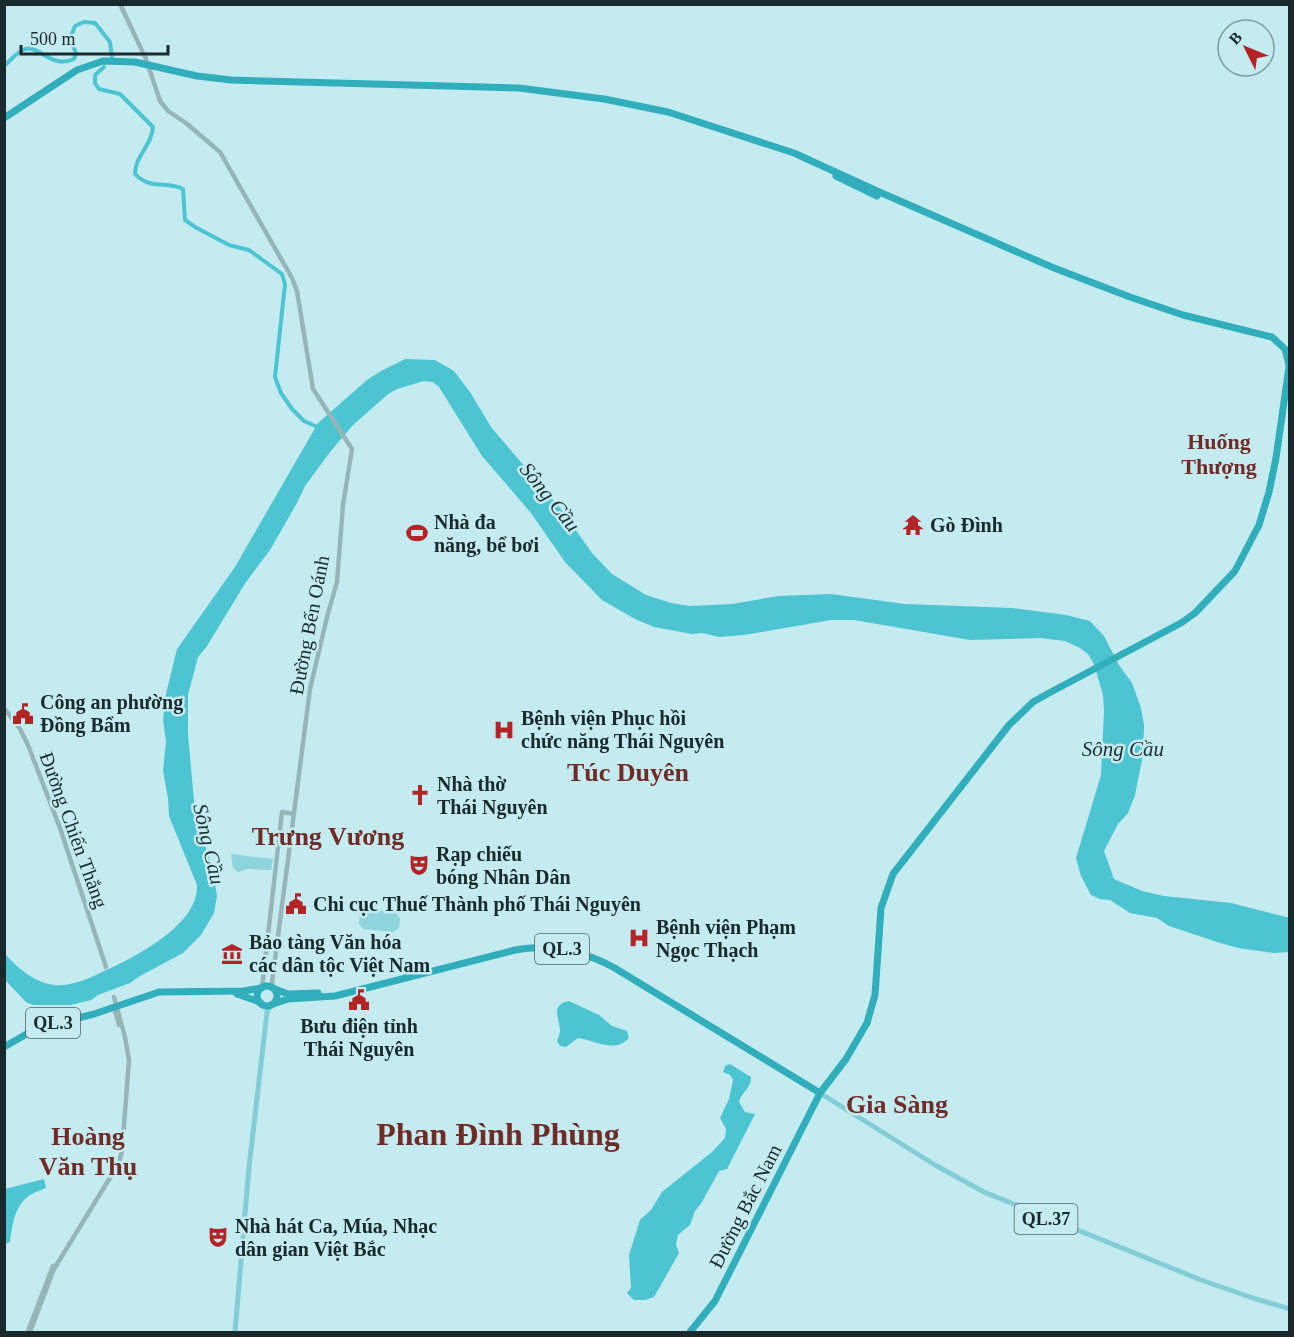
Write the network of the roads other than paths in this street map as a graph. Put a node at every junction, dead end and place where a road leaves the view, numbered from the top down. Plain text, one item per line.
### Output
1 (120, 4) edge
2 (148, 66) junction
3 (4, 119) edge
4 (1289, 369) edge
5 (4, 708) edge
6 (294, 814) junction
7 (106, 966) dead end
8 (261, 988) junction
9 (274, 989) junction
10 (261, 1003) junction
11 (116, 1004) junction
12 (272, 1004) junction
13 (739, 1041) junction
14 (4, 1047) edge
15 (258, 1070) junction
16 (822, 1092) junction
17 (1290, 1307) edge
18 (233, 1330) edge
19 (29, 1332) edge
20 (690, 1332) edge

1 - 2 main road
2 - 3 highway
2 - 4 highway
2 - 6 main road, Đường Bến Oánh
4 - 16 highway, Đường Bắc Nam
5 - 7 main road, Đường Chiến Thắng
6 - 8 main road
6 - 9 main road, Đường Bến Oánh
8 - 9 highway, QL.3
8 - 10 highway
8 - 11 highway, QL.3
9 - 12 highway
9 - 13 highway, QL.3
10 - 11 highway, QL.3
10 - 12 highway, QL.3
10 - 15 main road
11 - 14 highway, QL.3
11 - 19 main road
12 - 13 highway, QL.3
12 - 15 main road
13 - 16 highway, QL.3
15 - 18 main road
16 - 17 main road, QL.37
16 - 20 highway, Đường Bắc Nam

